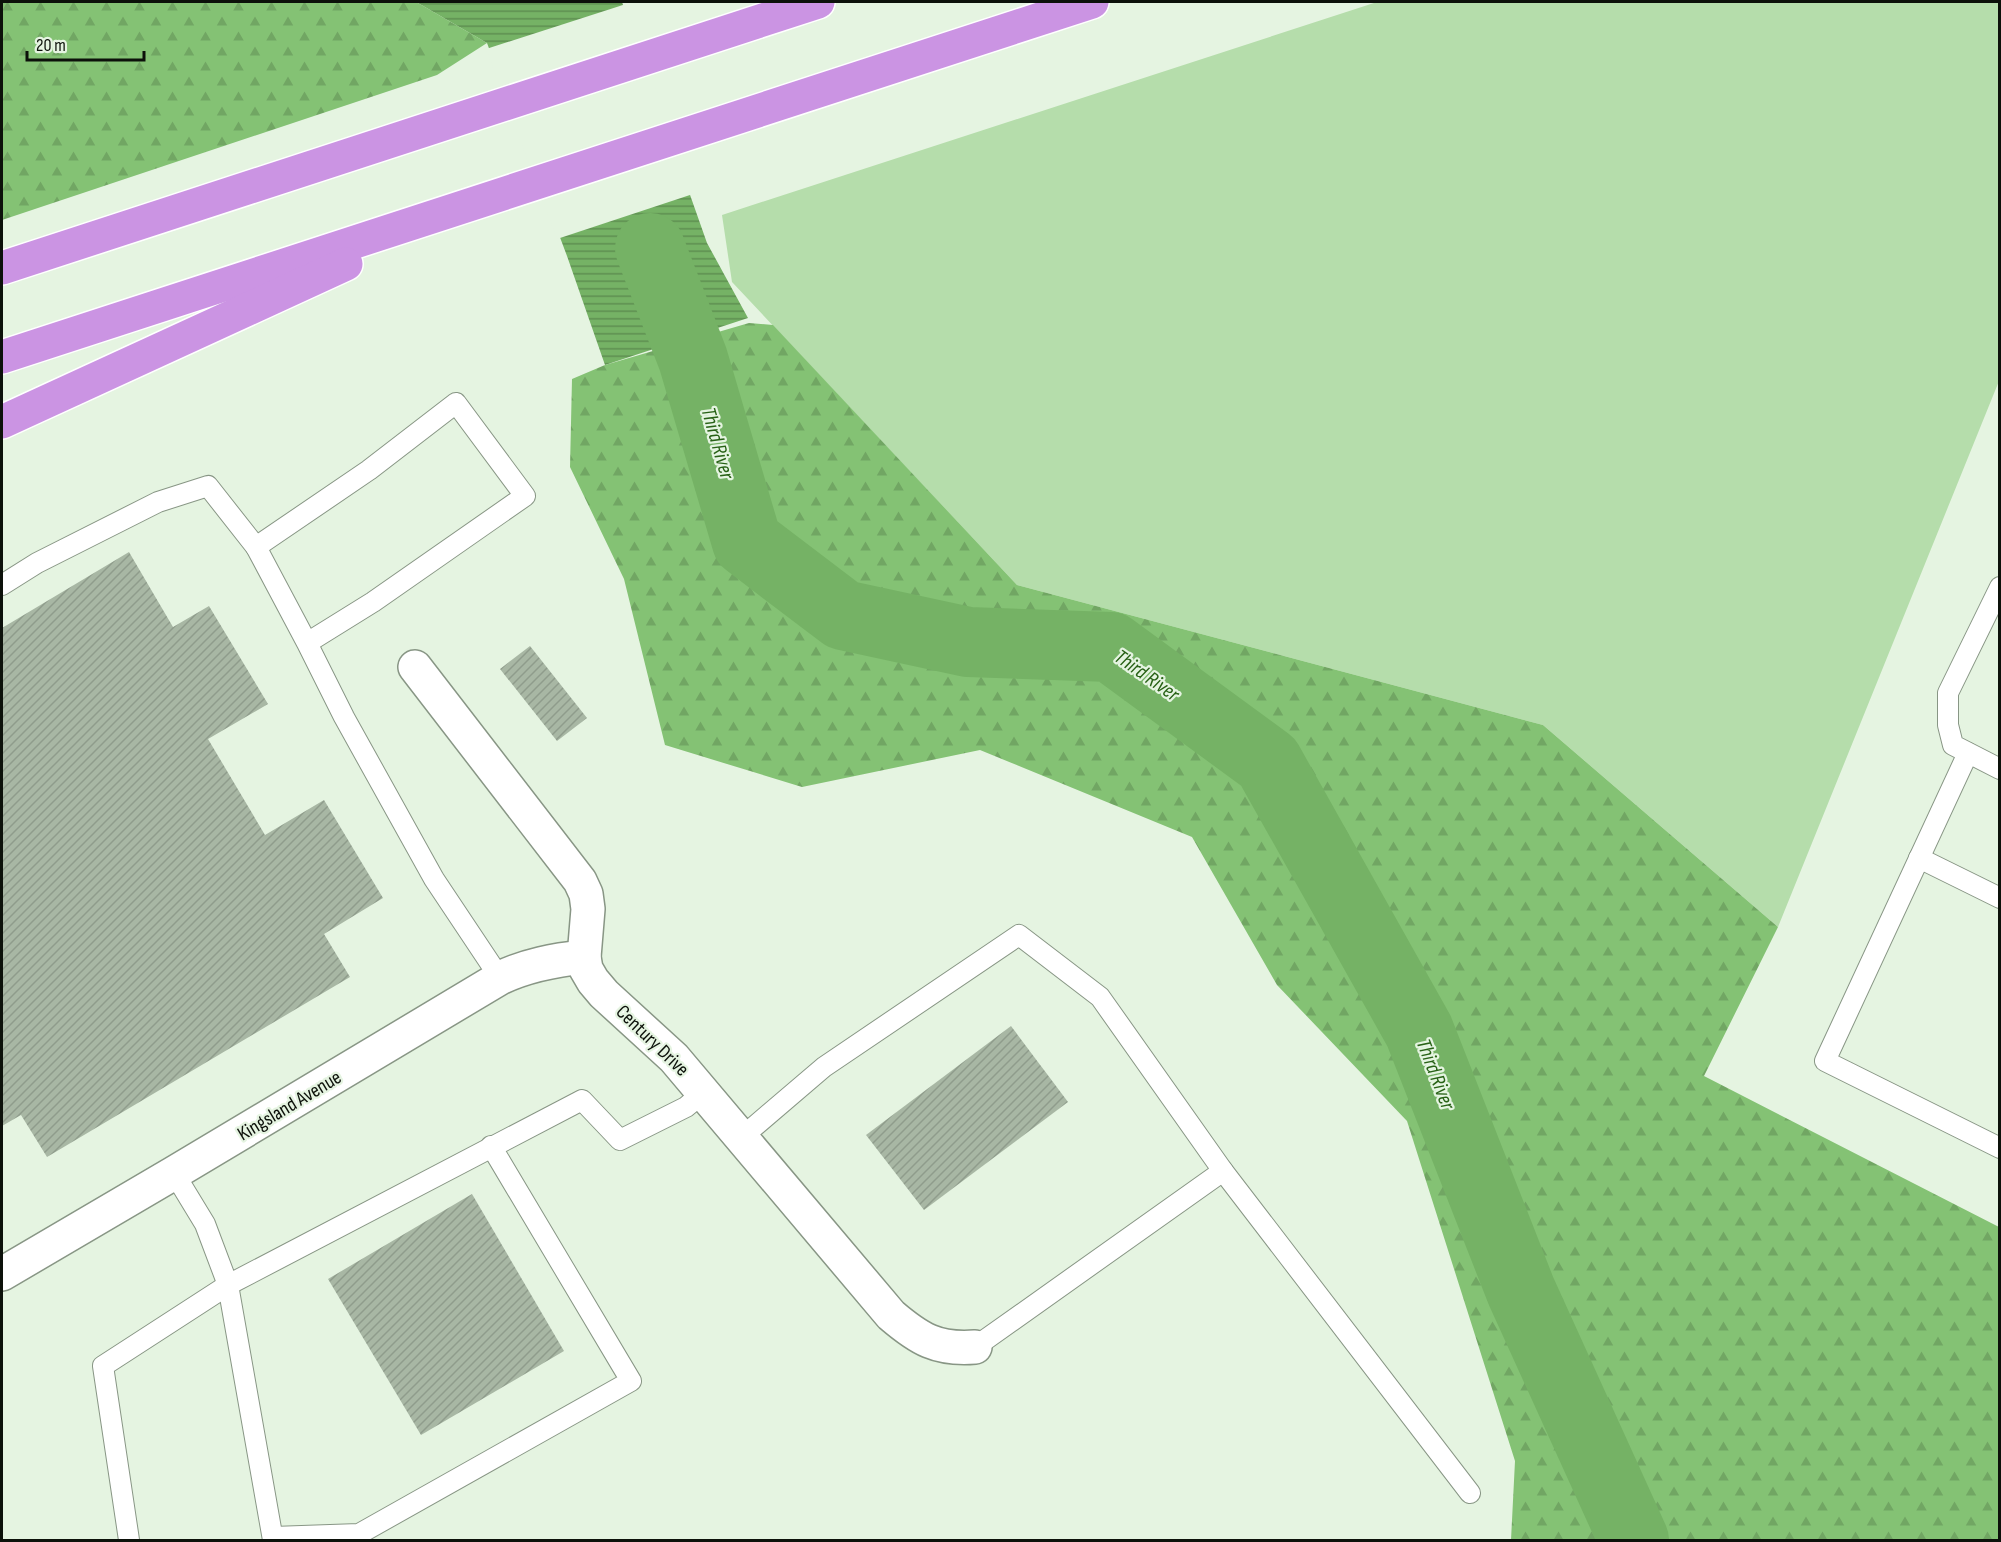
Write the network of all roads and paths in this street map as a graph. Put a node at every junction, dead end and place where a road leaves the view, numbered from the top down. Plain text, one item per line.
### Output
1 (818, 2) edge
2 (1092, 2) edge
3 (495, 196) junction
4 (2, 268) edge
5 (2, 357) edge
6 (2, 422) edge
7 (256, 547) junction
8 (2, 585) edge
9 (2000, 587) edge
10 (307, 643) junction
11 (415, 667) dead end
12 (1968, 753) junction
13 (2000, 769) edge
14 (1919, 858) junction
15 (2000, 898) edge
16 (584, 957) junction
17 (500, 978) junction
18 (704, 1092) junction
19 (742, 1137) junction
20 (491, 1146) junction
21 (2000, 1148) edge
22 (1223, 1171) junction
23 (174, 1173) junction
24 (2, 1274) edge
25 (228, 1285) junction
26 (975, 1347) joint
27 (1470, 1493) dead end
28 (273, 1539) edge
29 (129, 1540) edge

1 - 4 highway
2 - 3 highway
3 - 5 highway
3 - 6 highway
7 - 8 lane
7 - 10 lane
7 - 10 lane
9 - 12 lane
10 - 17 lane
11 - 16 street, Century Drive
12 - 13 lane
12 - 14 lane
14 - 15 lane
14 - 21 lane
16 - 17 street, Kingsland Avenue
16 - 18 street, Century Drive
17 - 23 street, Kingsland Avenue
18 - 19 street, Century Drive
18 - 20 lane
19 - 22 lane
19 - 26 street, Century Drive
20 - 25 lane
20 - 28 lane
22 - 26 lane
22 - 27 lane
23 - 24 street, Kingsland Avenue
23 - 25 lane
25 - 28 lane
25 - 29 lane

